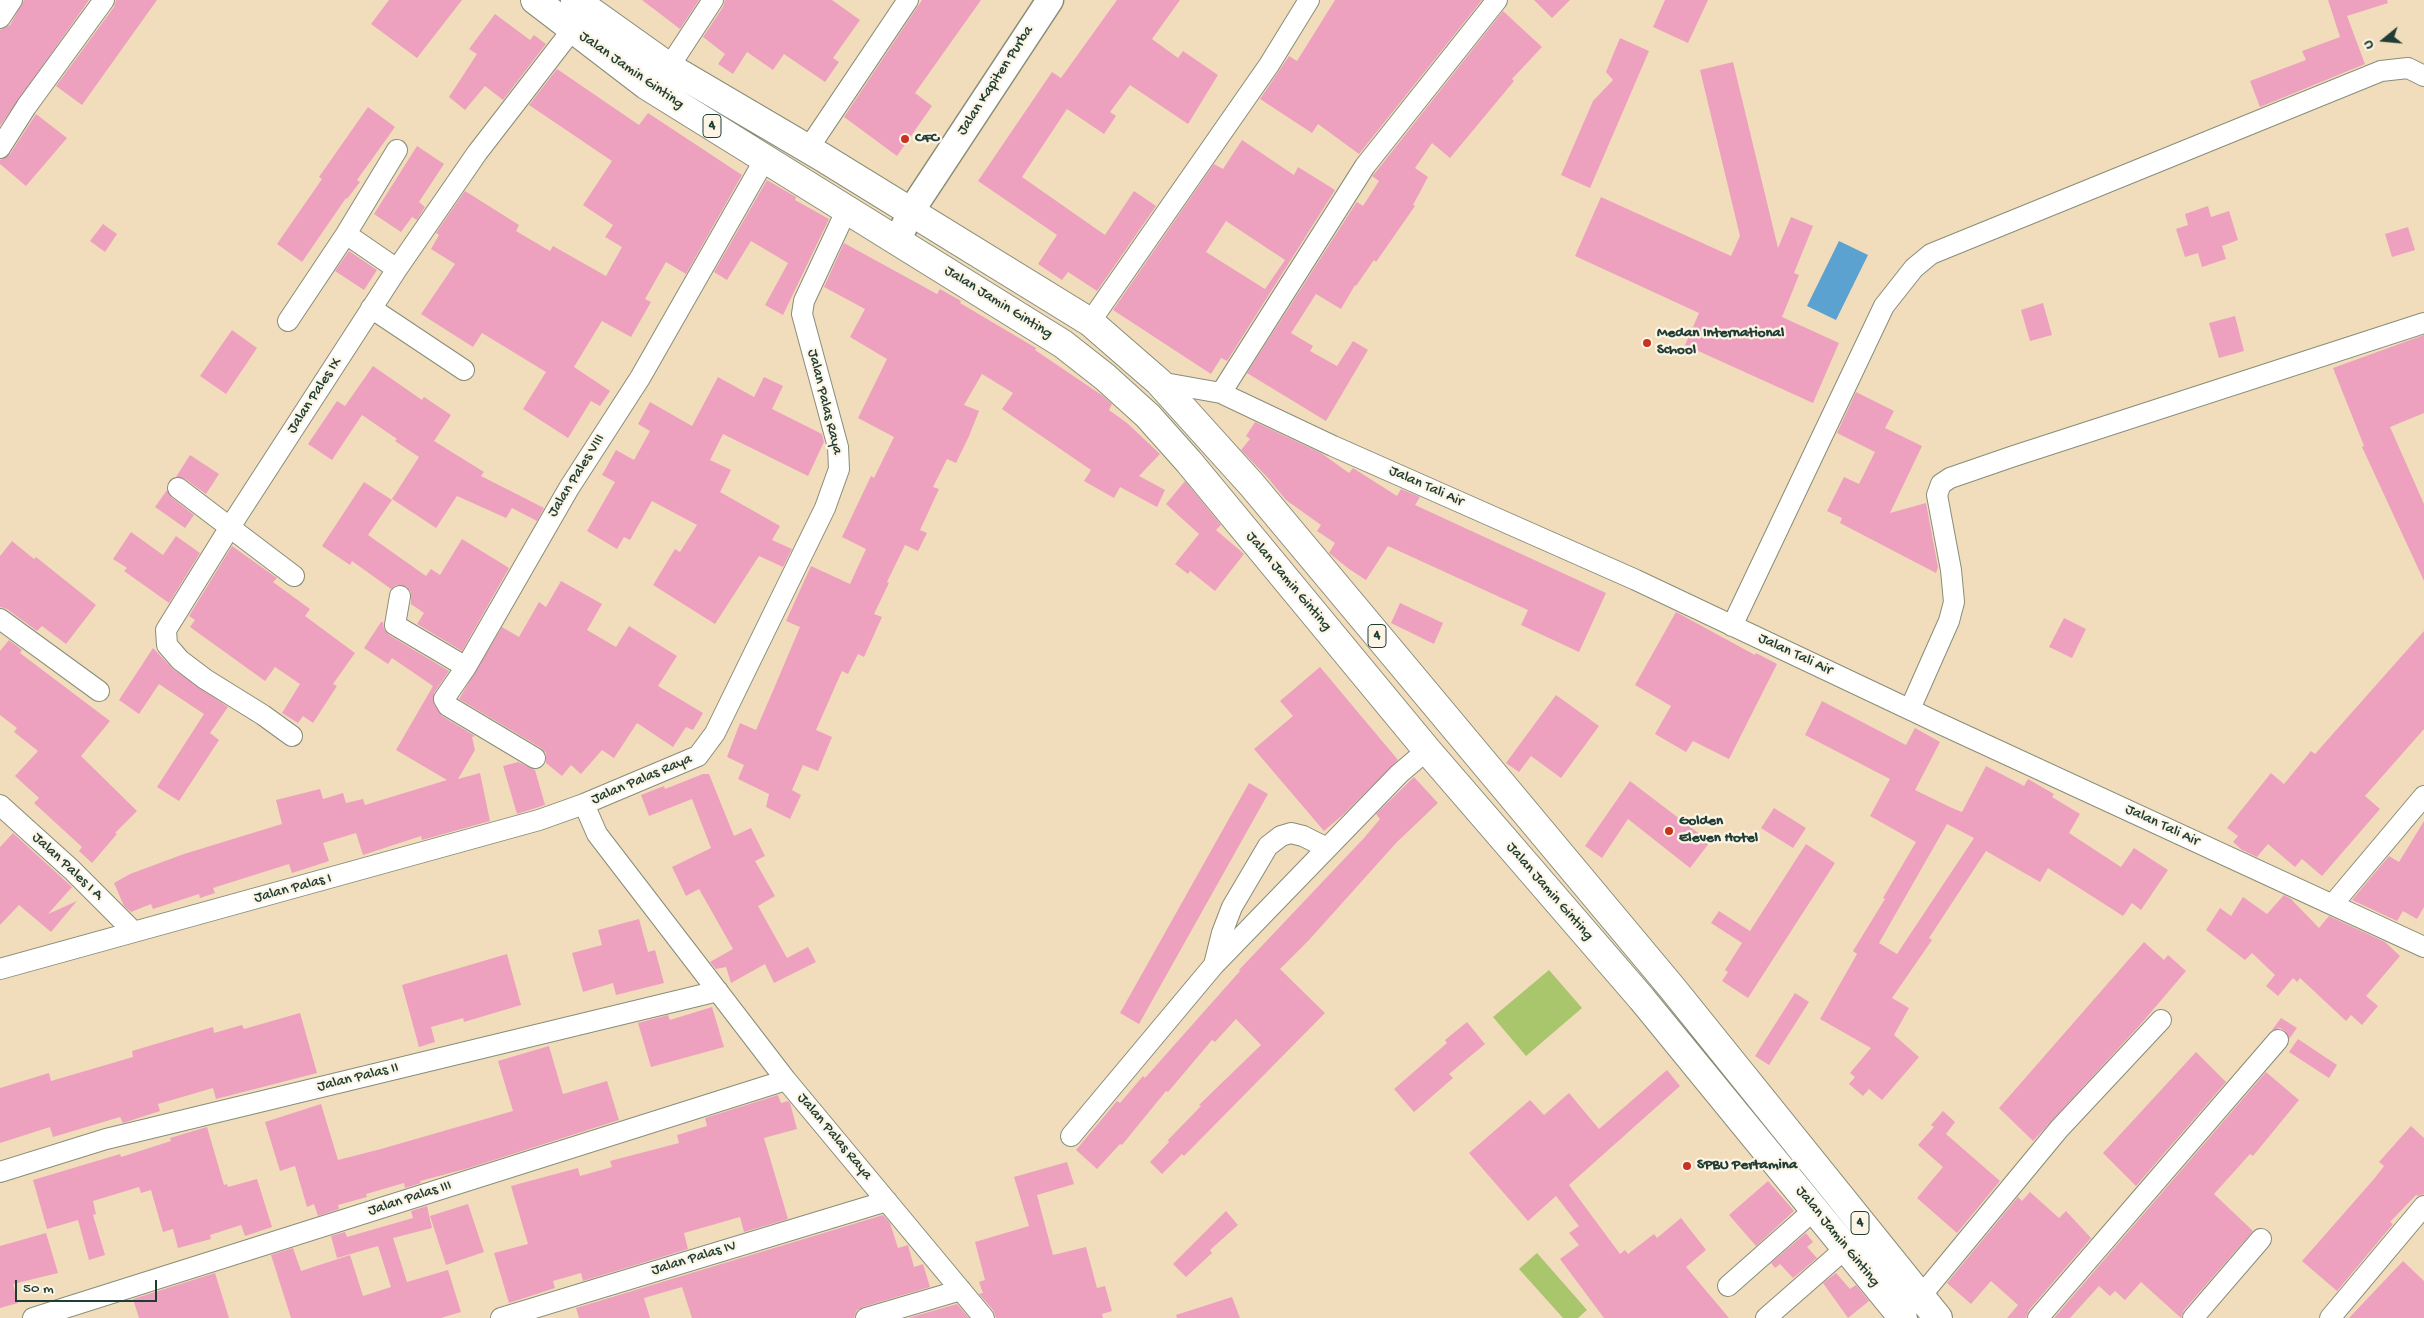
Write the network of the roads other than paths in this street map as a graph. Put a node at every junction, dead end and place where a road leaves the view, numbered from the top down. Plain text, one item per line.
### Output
1 (12, 0) edge
2 (104, 0) edge
3 (535, 0) edge
4 (713, 0) edge
5 (908, 0) edge
6 (1050, 0) edge
7 (1309, 0) edge
8 (1497, 0) edge
9 (582, 10) edge
10 (0, 18) edge
11 (669, 67) junction
12 (2424, 76) edge
13 (0, 148) edge
14 (808, 149) junction
15 (398, 150) dead end
16 (765, 159) junction
17 (847, 209) junction
18 (911, 211) junction
19 (346, 234) junction
20 (898, 240) junction
21 (397, 269) junction
22 (371, 308) junction
23 (288, 320) dead end
24 (1090, 322) junction
25 (2424, 323) edge
26 (464, 370) dead end
27 (1159, 382) junction
28 (1221, 393) junction
29 (178, 488) dead end
30 (230, 527) junction
31 (294, 576) dead end
32 (400, 596) dead end
33 (0, 619) edge
34 (1732, 626) junction
35 (466, 667) junction
36 (99, 691) dead end
37 (1910, 709) junction
38 (292, 736) dead end
39 (1427, 750) junction
40 (535, 758) dead end
41 (2424, 796) edge
42 (584, 804) junction
43 (0, 805) edge
44 (1327, 848) junction
45 (2332, 904) junction
46 (133, 931) junction
47 (2424, 947) edge
48 (1214, 965) junction
49 (0, 969) edge
50 (718, 991) junction
51 (2161, 1020) dead end
52 (2278, 1040) dead end
53 (786, 1080) junction
54 (1783, 1128) junction
55 (1072, 1136) dead end
56 (1764, 1146) junction
57 (0, 1172) edge
58 (887, 1201) junction
59 (2424, 1206) edge
60 (1814, 1210) junction
61 (2261, 1238) dead end
62 (1846, 1248) junction
63 (1728, 1286) dead end
64 (961, 1290) junction
65 (1920, 1297) junction
66 (33, 1318) edge
67 (502, 1318) edge
68 (866, 1318) edge
69 (984, 1318) edge
70 (1766, 1318) edge
71 (1903, 1318) edge
72 (1938, 1318) edge
73 (2038, 1318) edge
74 (2193, 1318) edge
75 (2330, 1318) edge

1 - 10 street
2 - 13 street
3 - 9 highway, Jalan Jamin Ginting / 4
4 - 11 street
5 - 14 street
6 - 18 street, Jalan Kapiten Purba
7 - 24 street
8 - 28 street
9 - 11 highway, Jalan Jamin Ginting / 4
9 - 16 highway, Jalan Jamin Ginting / 4
9 - 21 street, Jalan Pales IX
11 - 14 highway, Jalan Jamin Ginting / 4
12 - 34 street
14 - 18 highway, Jalan Jamin Ginting / 4
15 - 19 street
16 - 17 highway, Jalan Jamin Ginting / 4
16 - 35 street, Jalan Pales VIII
17 - 20 highway, Jalan Jamin Ginting / 4
17 - 42 street, Jalan Palas Raya
18 - 20 street, Jalan Kapiten Purba
18 - 24 highway, Jalan Jamin Ginting / 4
19 - 21 street
19 - 23 street
20 - 39 highway, Jalan Jamin Ginting / 4
21 - 22 street, Jalan Pales IX
22 - 26 street
22 - 30 street, Jalan Pales IX
24 - 27 highway, Jalan Jamin Ginting / 4
25 - 37 street
27 - 28 street, Jalan Tali Air
27 - 54 highway, Jalan Jamin Ginting / 4
28 - 34 street, Jalan Tali Air
29 - 30 street
30 - 31 street
30 - 38 street, Jalan Pales IX
32 - 35 street
33 - 36 street
34 - 37 street, Jalan Tali Air
35 - 40 street, Jalan Pales VIII
37 - 45 street, Jalan Tali Air
39 - 44 street
39 - 56 highway, Jalan Jamin Ginting / 4
41 - 45 street
42 - 46 street, Jalan Palas I
42 - 50 street, Jalan Palas Raya
43 - 46 street, Jalan Pales I A
44 - 48 street
44 - 48 street
45 - 47 street, Jalan Tali Air
46 - 49 street, Jalan Palas I
48 - 55 street
50 - 53 street, Jalan Palas Raya
50 - 57 street, Jalan Palas II
51 - 65 street
52 - 73 street
53 - 58 street, Jalan Palas Raya
53 - 66 street, Jalan Palas III
54 - 56 street
54 - 65 highway, Jalan Jamin Ginting / 4
56 - 60 highway, Jalan Jamin Ginting / 4
58 - 64 street, Jalan Palas Raya
58 - 67 street, Jalan Palas IV
59 - 75 street
60 - 62 highway, Jalan Jamin Ginting / 4
60 - 63 street
61 - 74 street
62 - 70 street
62 - 71 highway, Jalan Jamin Ginting / 4
64 - 68 street
64 - 69 street, Jalan Palas Raya
65 - 72 highway, Jalan Jamin Ginting / 4

